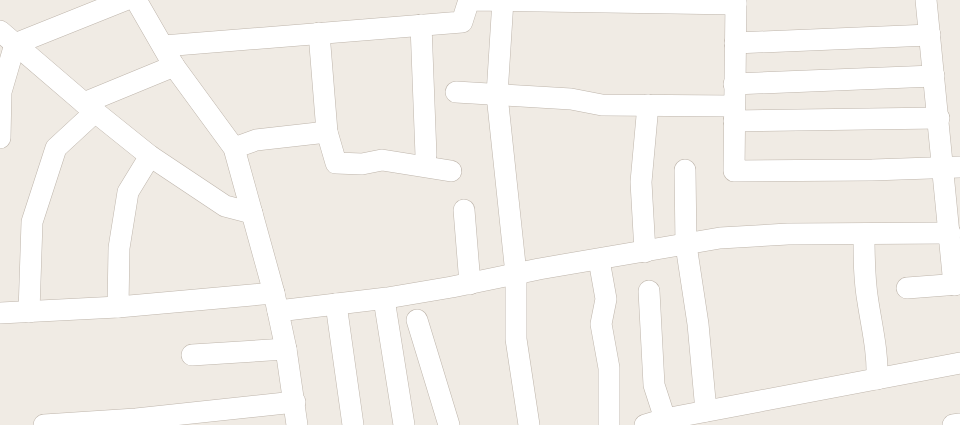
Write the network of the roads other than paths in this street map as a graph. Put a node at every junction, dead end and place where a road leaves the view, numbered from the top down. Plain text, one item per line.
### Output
1 (125, 0) edge
2 (136, 0) edge
3 (503, 0) edge
4 (926, 0) edge
5 (736, 2) edge
6 (421, 25) junction
7 (319, 33) junction
8 (930, 35) junction
9 (8, 37) edge
10 (735, 43) junction
11 (163, 46) junction
12 (174, 66) junction
13 (934, 76) junction
14 (734, 84) junction
15 (456, 92) dead end
16 (497, 95) junction
17 (648, 105) junction
18 (90, 108) junction
19 (734, 114) junction
20 (938, 118) junction
21 (327, 132) junction
22 (0, 138) edge
23 (234, 148) junction
24 (150, 156) junction
25 (426, 156) dead end
26 (952, 168) edge
27 (685, 170) dead end
28 (451, 171) dead end
29 (464, 210) dead end
30 (252, 213) junction
31 (950, 233) junction
32 (864, 234) junction
33 (686, 245) junction
34 (645, 252) junction
35 (599, 260) junction
36 (516, 274) junction
37 (470, 284) junction
38 (957, 284) edge
39 (907, 288) dead end
40 (649, 291) dead end
41 (384, 298) junction
42 (276, 302) junction
43 (336, 304) junction
44 (118, 307) junction
45 (29, 312) junction
46 (0, 313) edge
47 (417, 320) dead end
48 (286, 349) junction
49 (192, 355) dead end
50 (960, 363) edge
51 (877, 379) junction
52 (295, 402) junction
53 (706, 411) junction
54 (655, 422) edge
55 (960, 424) edge
56 (44, 425) edge
57 (297, 425) edge
58 (353, 425) edge
59 (404, 425) edge
60 (449, 425) edge
61 (529, 425) edge
62 (609, 425) edge
63 (953, 425) edge

1 - 9 street
2 - 11 street
3 - 5 street
3 - 6 street
3 - 16 street
4 - 8 street
5 - 10 street
6 - 7 street
6 - 25 street
7 - 11 street
7 - 21 street
8 - 10 street
8 - 13 street
9 - 18 street
9 - 22 street
10 - 14 street
11 - 12 street
12 - 18 street
12 - 23 street
13 - 14 street
13 - 20 street
14 - 19 street
15 - 16 street
16 - 17 street
16 - 36 street
17 - 19 street
17 - 34 street
18 - 24 street
18 - 45 street
19 - 20 street
19 - 26 street
20 - 26 street
21 - 23 street
21 - 28 street
23 - 30 street
24 - 30 street
24 - 44 street
26 - 31 street
27 - 33 street
29 - 37 street
30 - 42 street
31 - 32 street
31 - 38 street
32 - 33 street
32 - 51 street
33 - 34 street
33 - 53 street
34 - 35 street
35 - 36 street
35 - 62 street
36 - 37 street
36 - 61 street
37 - 41 street
38 - 39 street
40 - 54 street
41 - 43 street
41 - 59 street
42 - 43 street
42 - 44 street
42 - 48 street
43 - 58 street
44 - 45 street
45 - 46 street
47 - 60 street
48 - 49 street
48 - 52 street
50 - 51 street
51 - 53 street
52 - 56 street
52 - 57 street
53 - 54 street
55 - 63 street

